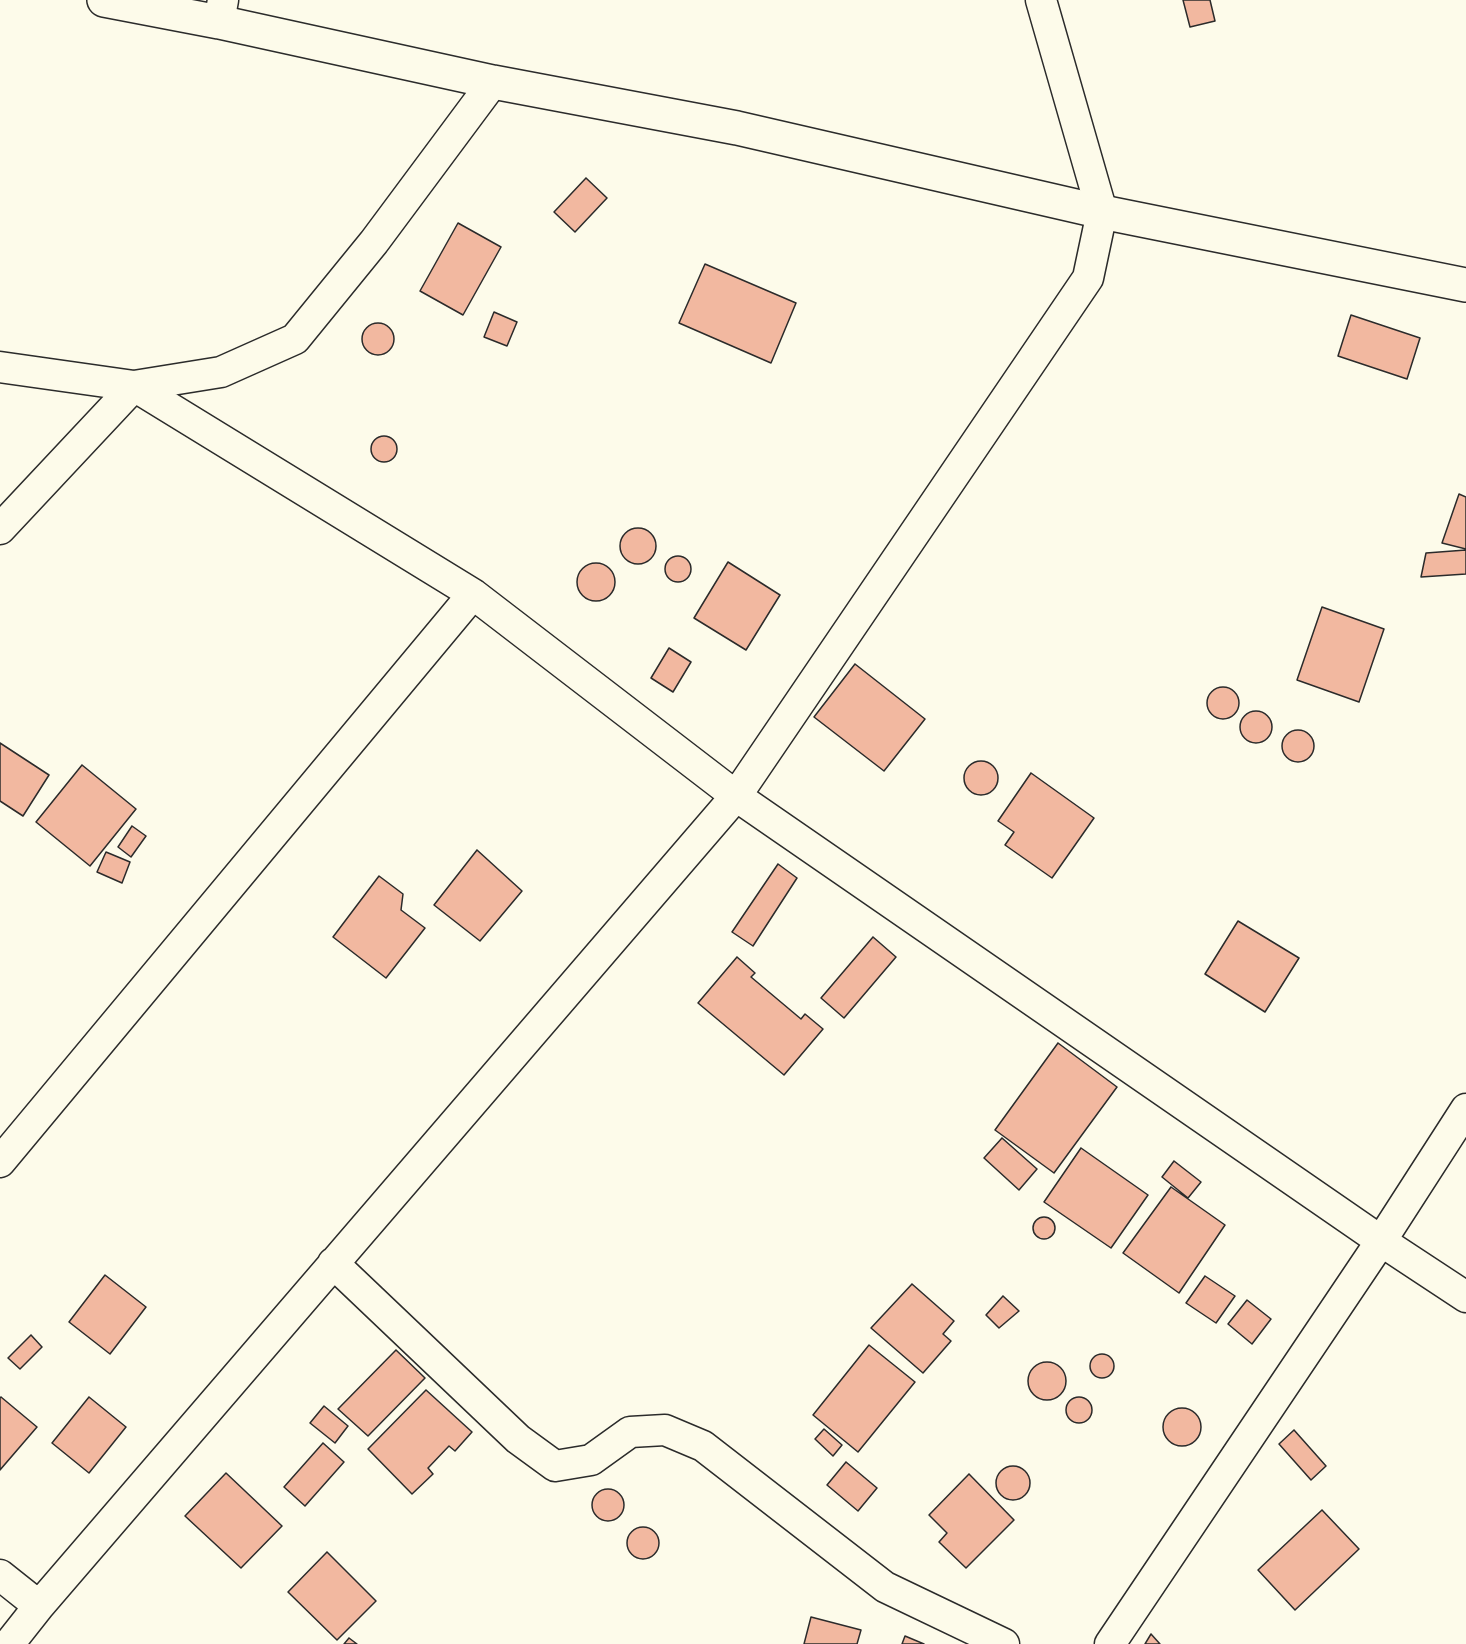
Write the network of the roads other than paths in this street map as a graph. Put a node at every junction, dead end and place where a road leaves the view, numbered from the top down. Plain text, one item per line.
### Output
1 (104, 0) edge
2 (1041, 0) edge
3 (221, 11) edge
4 (493, 82) junction
5 (1102, 212) junction
6 (1466, 285) edge
7 (0, 367) edge
8 (134, 386) junction
9 (0, 530) edge
10 (473, 594) junction
11 (736, 796) junction
12 (1466, 1109) edge
13 (0, 1162) edge
14 (1381, 1241) junction
15 (333, 1263) junction
16 (1466, 1297) edge
17 (0, 1575) edge
18 (39, 1606) junction
19 (9, 1644) edge
20 (1004, 1644) edge
21 (1110, 1644) edge

1 - 3 street
2 - 5 street
3 - 4 street
4 - 5 street
4 - 8 street
5 - 6 street
5 - 11 street
7 - 8 street
8 - 9 street
8 - 10 street
10 - 11 street
10 - 13 street
11 - 14 street
11 - 15 street
12 - 14 street
14 - 16 street
14 - 21 street
15 - 18 street
15 - 20 street
17 - 18 street
18 - 19 street

